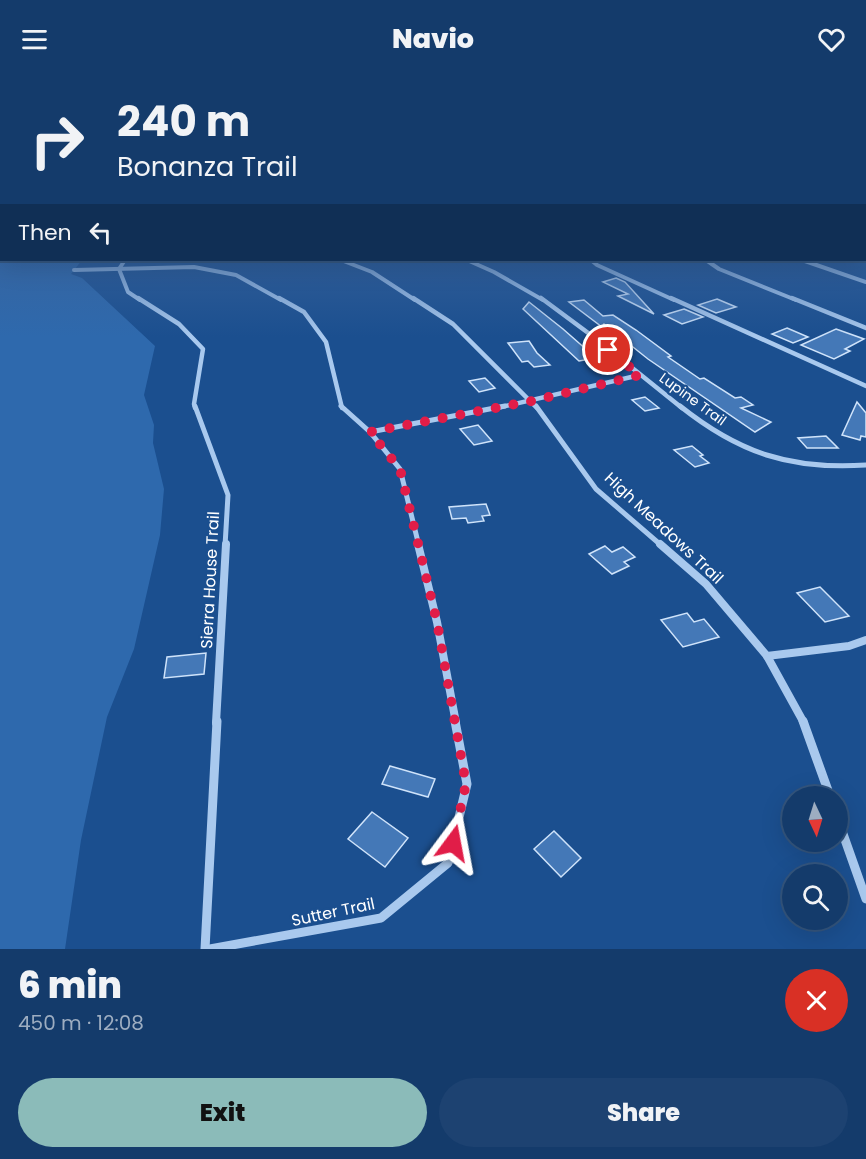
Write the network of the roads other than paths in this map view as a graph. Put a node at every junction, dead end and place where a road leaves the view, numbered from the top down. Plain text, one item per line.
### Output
1 (124, 261) edge
2 (344, 261) edge
3 (469, 261) edge
4 (592, 261) edge
5 (707, 261) edge
6 (805, 261) edge
7 (119, 269) junction
8 (74, 270) dead end
9 (866, 282) edge
10 (866, 328) edge
11 (640, 375) junction
12 (866, 386) edge
13 (532, 401) junction
14 (370, 432) junction
15 (866, 465) edge
16 (866, 640) edge
17 (767, 656) junction
18 (826, 786) edge
19 (848, 848) edge
20 (866, 899) edge
21 (205, 949) edge
22 (210, 949) edge

1 - 7 street
2 - 13 street, High Meadows Trail
3 - 11 street, Lupine Trail
4 - 12 street
5 - 10 street
6 - 9 street
7 - 8 street, Sutter Trail
7 - 14 street, Sutter Trail
7 - 21 street, Sierra House Trail
11 - 13 street
11 - 15 street, Lupine Trail
13 - 14 street
13 - 17 street, High Meadows Trail
14 - 22 street, Sutter Trail
16 - 17 street
17 - 18 street, High Meadows Trail
19 - 20 street

